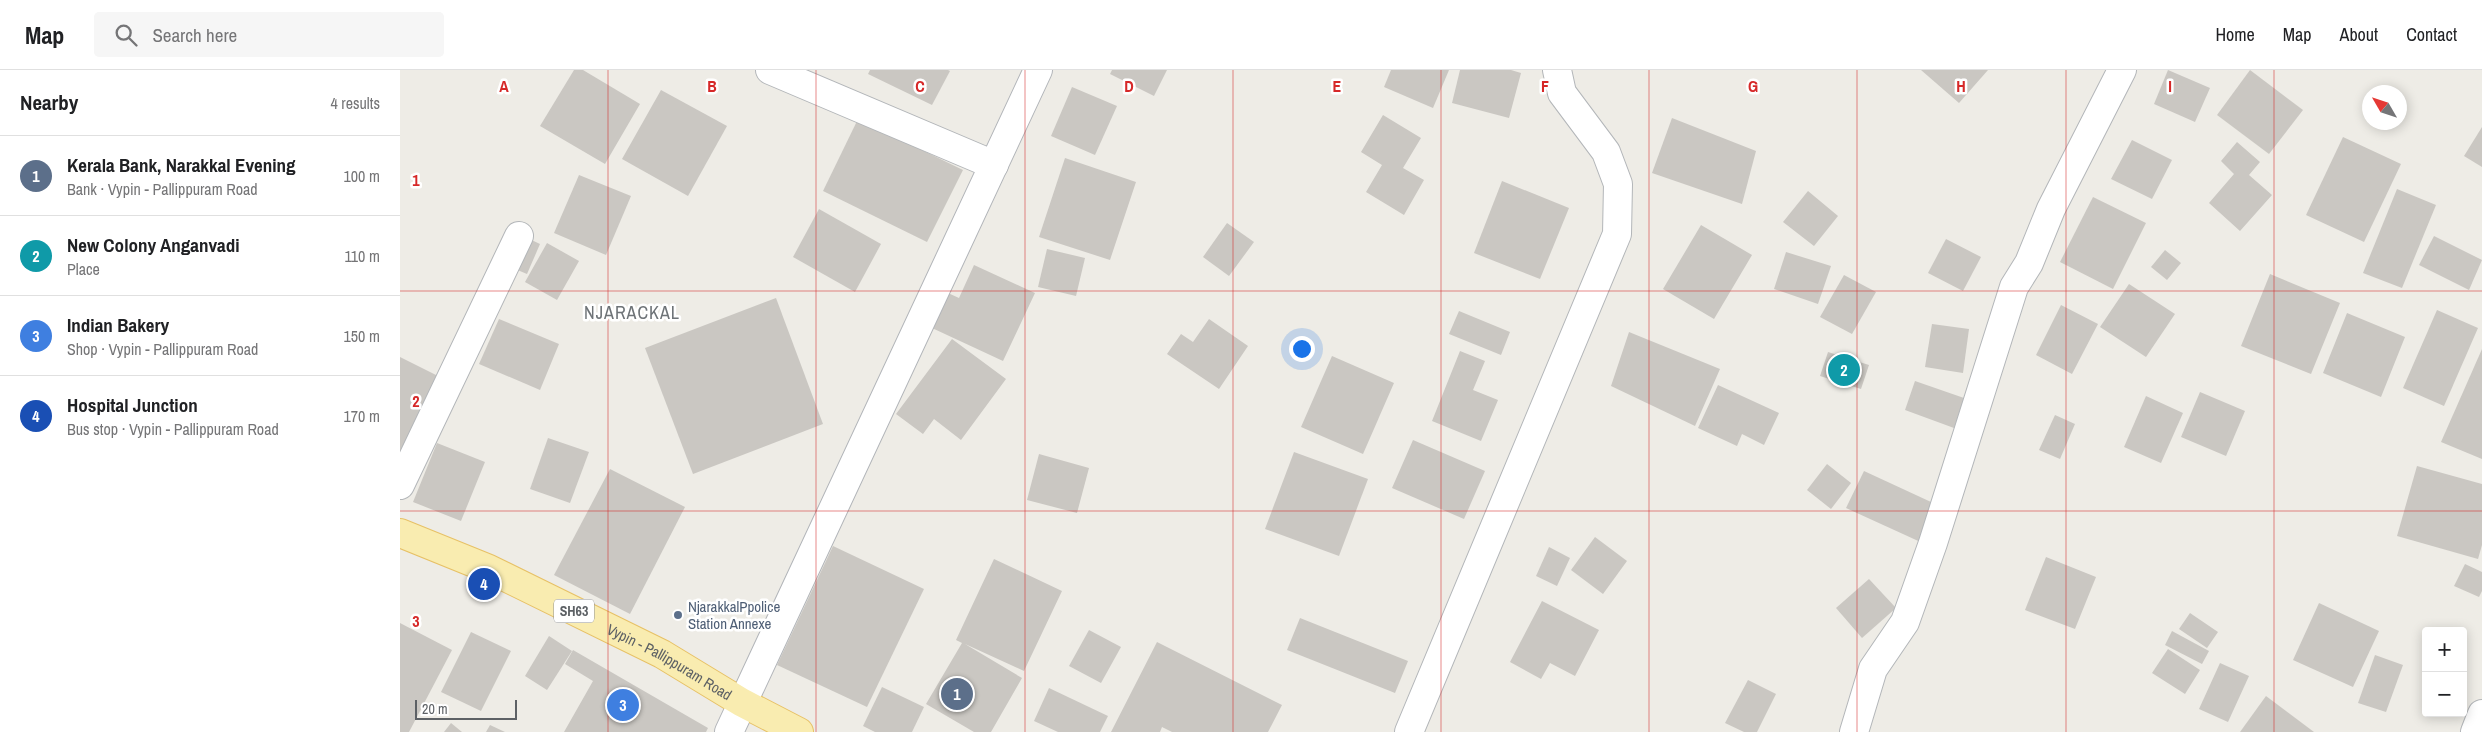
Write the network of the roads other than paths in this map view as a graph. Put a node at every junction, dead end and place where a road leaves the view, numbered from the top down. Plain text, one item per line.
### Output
1 (770, 70) edge
2 (1038, 70) edge
3 (1557, 70) edge
4 (2122, 70) edge
5 (994, 165) junction
6 (519, 236) dead end
7 (400, 485) edge
8 (400, 533) edge
9 (741, 702) junction
10 (2482, 714) edge
11 (729, 732) edge
12 (799, 732) edge
13 (1410, 732) edge
14 (1854, 732) edge
15 (2475, 732) edge

1 - 5 street
2 - 5 street
3 - 13 street
4 - 14 street
5 - 9 street
6 - 7 street
8 - 9 main road, Vypin - Pallippuram Road / SH63
9 - 11 street
9 - 12 main road, Vypin - Pallippuram Road / SH63
10 - 15 street

